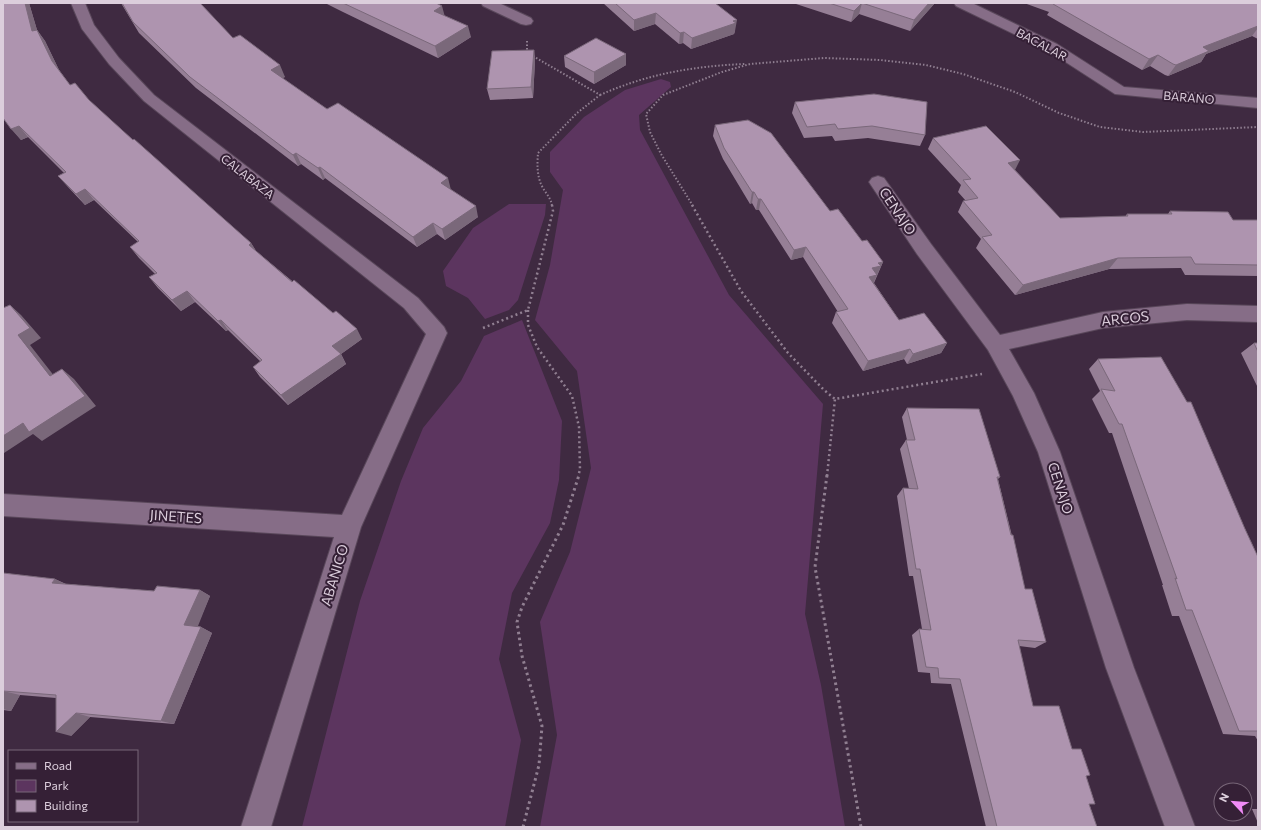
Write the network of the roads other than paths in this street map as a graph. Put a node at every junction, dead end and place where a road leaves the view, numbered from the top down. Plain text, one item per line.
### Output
1 (78, 3) edge
2 (488, 3) edge
3 (961, 3) edge
4 (526, 21) road end
5 (1120, 91) joint
6 (1258, 103) edge
7 (878, 182) dead end
8 (1258, 314) edge
9 (438, 333) joint
10 (995, 344) junction
11 (3, 505) edge
12 (349, 527) junction
13 (256, 827) edge
14 (1180, 827) edge

1 - 9 street, CALABAZA
2 - 4 street
3 - 5 street, BACALAR
5 - 6 street, BARANO
7 - 10 street, CENAJO
8 - 10 street, ARCOS
9 - 12 street, ABANICO
10 - 14 street, CENAJO
11 - 12 street, JINETES
12 - 13 street, ABANICO

